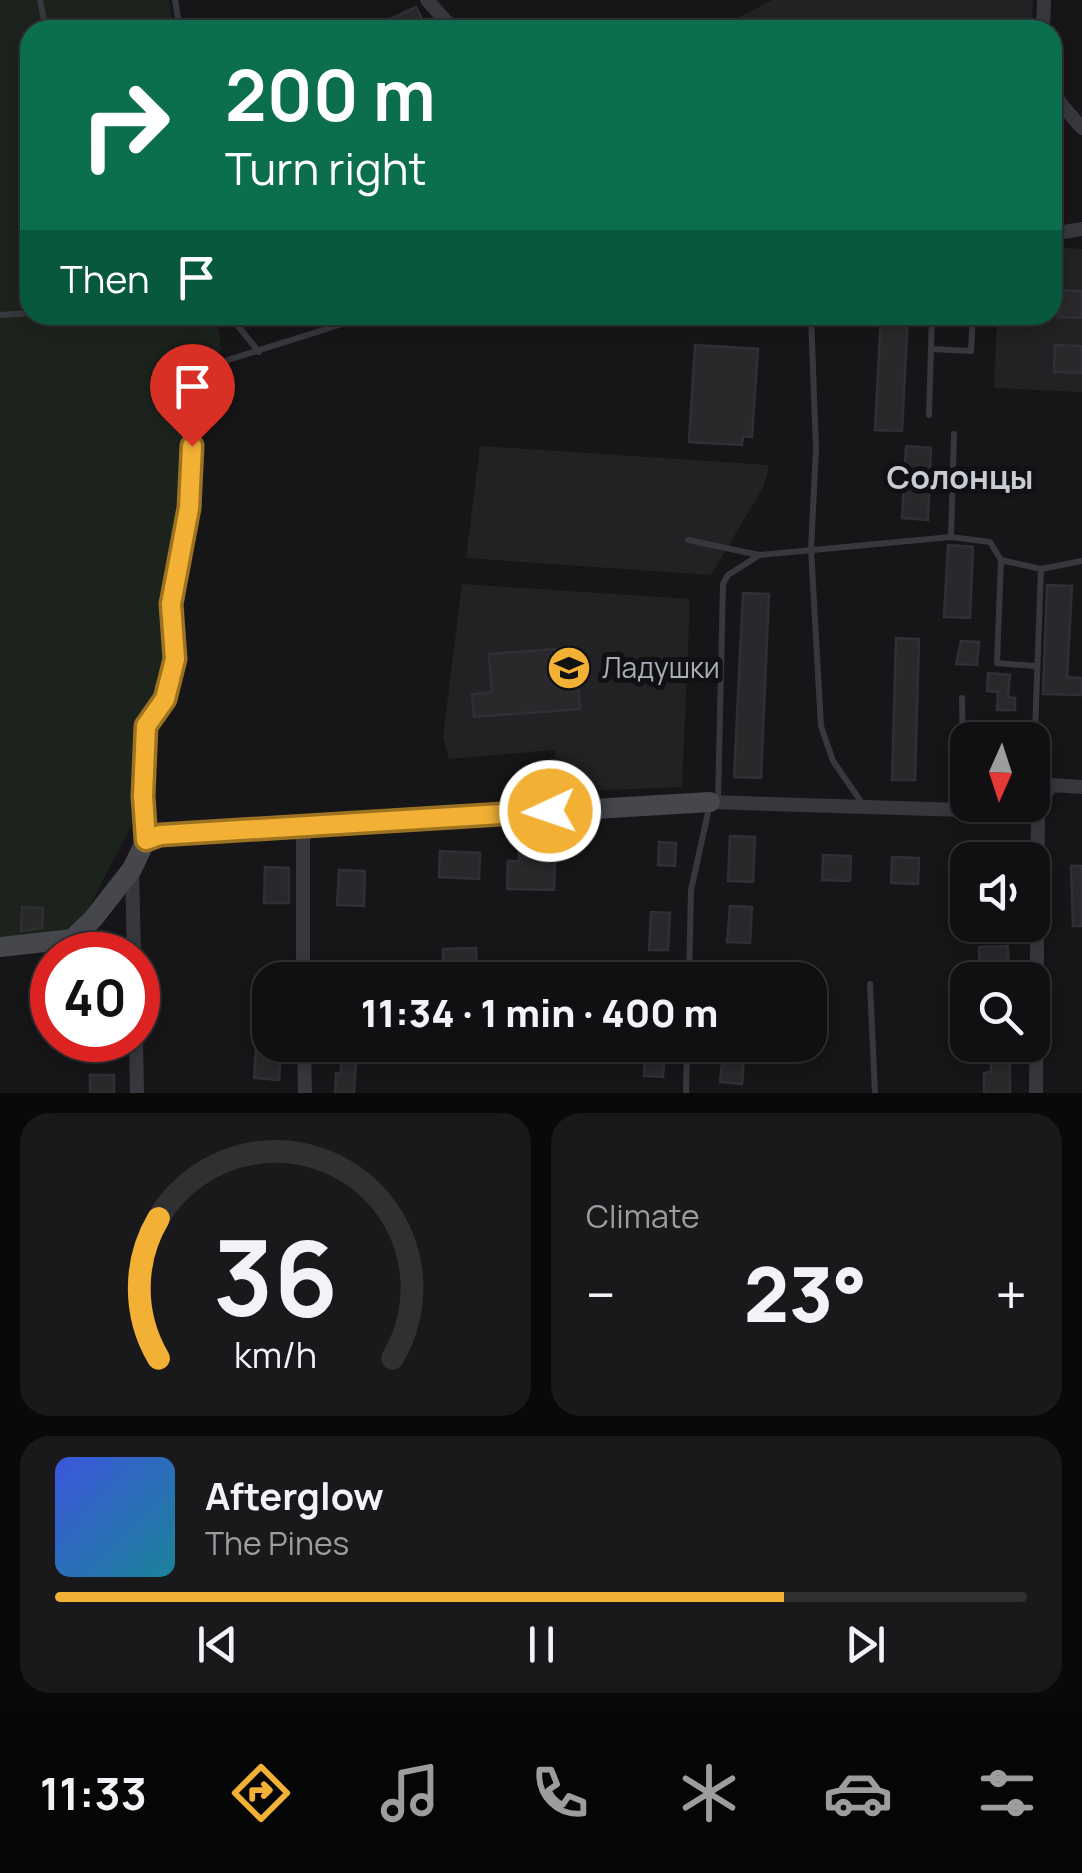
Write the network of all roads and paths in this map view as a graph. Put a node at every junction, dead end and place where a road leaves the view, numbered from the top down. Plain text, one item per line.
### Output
1 (427, 0) edge
2 (445, 20) edge
3 (1062, 104) edge
4 (1082, 128) edge
5 (237, 325) edge
6 (341, 325) edge
7 (812, 325) edge
8 (932, 325) edge
9 (972, 325) edge
10 (931, 350) junction
11 (260, 352) junction
12 (930, 414) dead end
13 (954, 434) dead end
14 (951, 537) junction
15 (688, 540) dead end
16 (811, 549) junction
17 (759, 555) junction
18 (1001, 560) junction
19 (1082, 561) edge
20 (1041, 570) junction
21 (1035, 666) junction
22 (962, 698) dead end
23 (962, 722) edge
24 (1052, 785) junction
25 (1082, 787) edge
26 (1050, 788) edge
27 (714, 802) junction
28 (866, 808) junction
29 (950, 810) edge
30 (1038, 822) edge
31 (303, 826) junction
32 (146, 840) junction
33 (132, 869) junction
34 (133, 932) edge
35 (0, 947) edge
36 (303, 962) edge
37 (690, 962) edge
38 (870, 984) dead end
39 (137, 1062) edge
40 (304, 1062) edge
41 (687, 1062) edge
42 (138, 1093) edge
43 (305, 1093) edge
44 (686, 1093) edge
45 (875, 1093) edge
46 (1036, 1093) edge

1 - 2 street
3 - 4 street
5 - 11 lane
6 - 11 lane
7 - 16 lane
8 - 10 lane
9 - 10 lane
10 - 12 lane
11 - 32 lane
13 - 14 lane
14 - 16 lane
14 - 18 lane
15 - 17 lane
16 - 17 lane
16 - 28 lane
17 - 27 lane
18 - 20 lane
18 - 21 lane
19 - 20 lane
20 - 21 lane
21 - 24 lane
22 - 23 lane
24 - 25 street
24 - 26 street
27 - 28 street
27 - 31 street
27 - 37 lane
28 - 29 street
30 - 46 street
31 - 32 street
31 - 36 street
32 - 33 street
33 - 34 street
33 - 35 street
38 - 45 lane
39 - 42 street
40 - 43 street
41 - 44 lane

